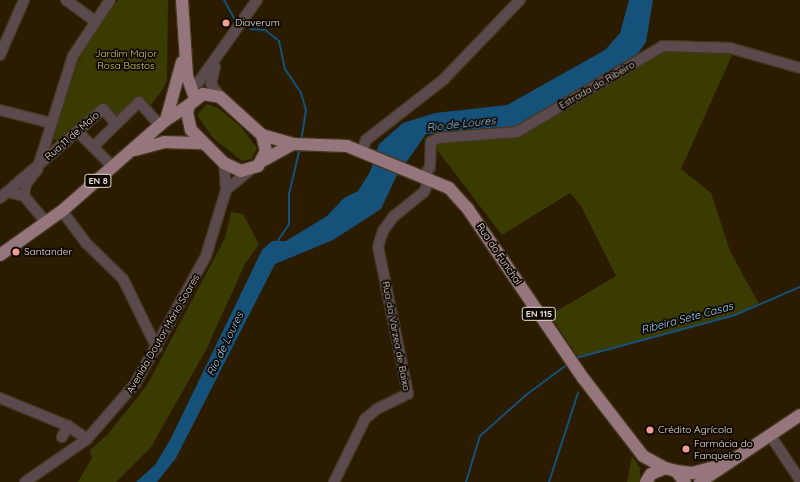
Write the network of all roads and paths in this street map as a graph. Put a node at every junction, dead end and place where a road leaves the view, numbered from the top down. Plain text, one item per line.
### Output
1 (24, 0) edge
2 (66, 0) edge
3 (110, 0) edge
4 (182, 0) edge
5 (257, 0) edge
6 (520, 0) edge
7 (95, 21) junction
8 (184, 50) junction
9 (0, 56) edge
10 (218, 59) junction
11 (800, 68) edge
12 (187, 76) junction
13 (198, 83) junction
14 (216, 95) junction
15 (192, 102) junction
16 (0, 110) edge
17 (51, 123) junction
18 (163, 123) junction
19 (116, 124) junction
20 (77, 131) junction
21 (262, 135) junction
22 (202, 143) junction
23 (293, 144) junction
24 (93, 147) junction
25 (134, 150) junction
26 (366, 153) junction
27 (264, 160) junction
28 (38, 163) junction
29 (224, 163) junction
30 (114, 168) junction
31 (250, 170) junction
32 (423, 175) junction
33 (226, 190) junction
34 (4, 195) edge
35 (24, 196) junction
36 (62, 212) junction
37 (46, 222) junction
38 (0, 255) edge
39 (157, 348) junction
40 (0, 398) edge
41 (800, 415) edge
42 (72, 428) junction
43 (770, 435) junction
44 (62, 437) dead end
45 (87, 439) junction
46 (643, 456) junction
47 (725, 465) junction
48 (671, 470) junction
49 (800, 480) edge
50 (646, 481) edge
51 (25, 482) edge
52 (334, 482) edge
53 (685, 482) edge
54 (700, 482) edge

1 - 9 street
2 - 7 street
3 - 7 street
4 - 8 main road
5 - 10 street
6 - 26 street
7 - 17 street
8 - 12 main road
8 - 18 main road
10 - 13 street
10 - 14 street
11 - 32 street, Estrada do Ribeiro
12 - 13 main road
12 - 15 main road
13 - 14 main road
14 - 15 main road
14 - 21 main road
15 - 18 main road
15 - 22 main road
16 - 17 street
17 - 28 street
18 - 19 street
18 - 25 main road
19 - 20 street, Rua 11 de Maio
19 - 24 street
20 - 24 street
20 - 28 street, Rua 11 de Maio
21 - 23 main road, Rua do Funchal
21 - 27 main road
22 - 25 main road
22 - 29 main road
23 - 26 main road, Rua do Funchal / EN 115
23 - 27 main road, Rua do Funchal
24 - 30 street
25 - 30 main road, EN 8
26 - 32 main road, Rua do Funchal / EN 115
27 - 31 main road, Rua do Funchal
28 - 34 street, Rua 11 de Maio
28 - 35 street
29 - 31 main road
29 - 33 street, Avenida Doutor Mário Soares
30 - 36 main road, EN 8
31 - 33 street
32 - 46 main road, Rua do Funchal / EN 115
32 - 52 street, Rua da Várzea de Baixo
33 - 39 street, Avenida Doutor Mário Soares
34 - 35 street
35 - 37 street
36 - 37 main road, EN 8
36 - 39 street
37 - 38 main road, EN 8
39 - 45 street, Avenida Doutor Mário Soares
40 - 42 street
41 - 43 main road
42 - 44 street
42 - 45 street
43 - 47 main road
43 - 49 street
45 - 51 street, Avenida Doutor Mário Soares
46 - 48 main road, Rua do Funchal
46 - 50 main road
47 - 48 main road
47 - 54 main road
48 - 50 main road
48 - 53 main road, Rua do Funchal

